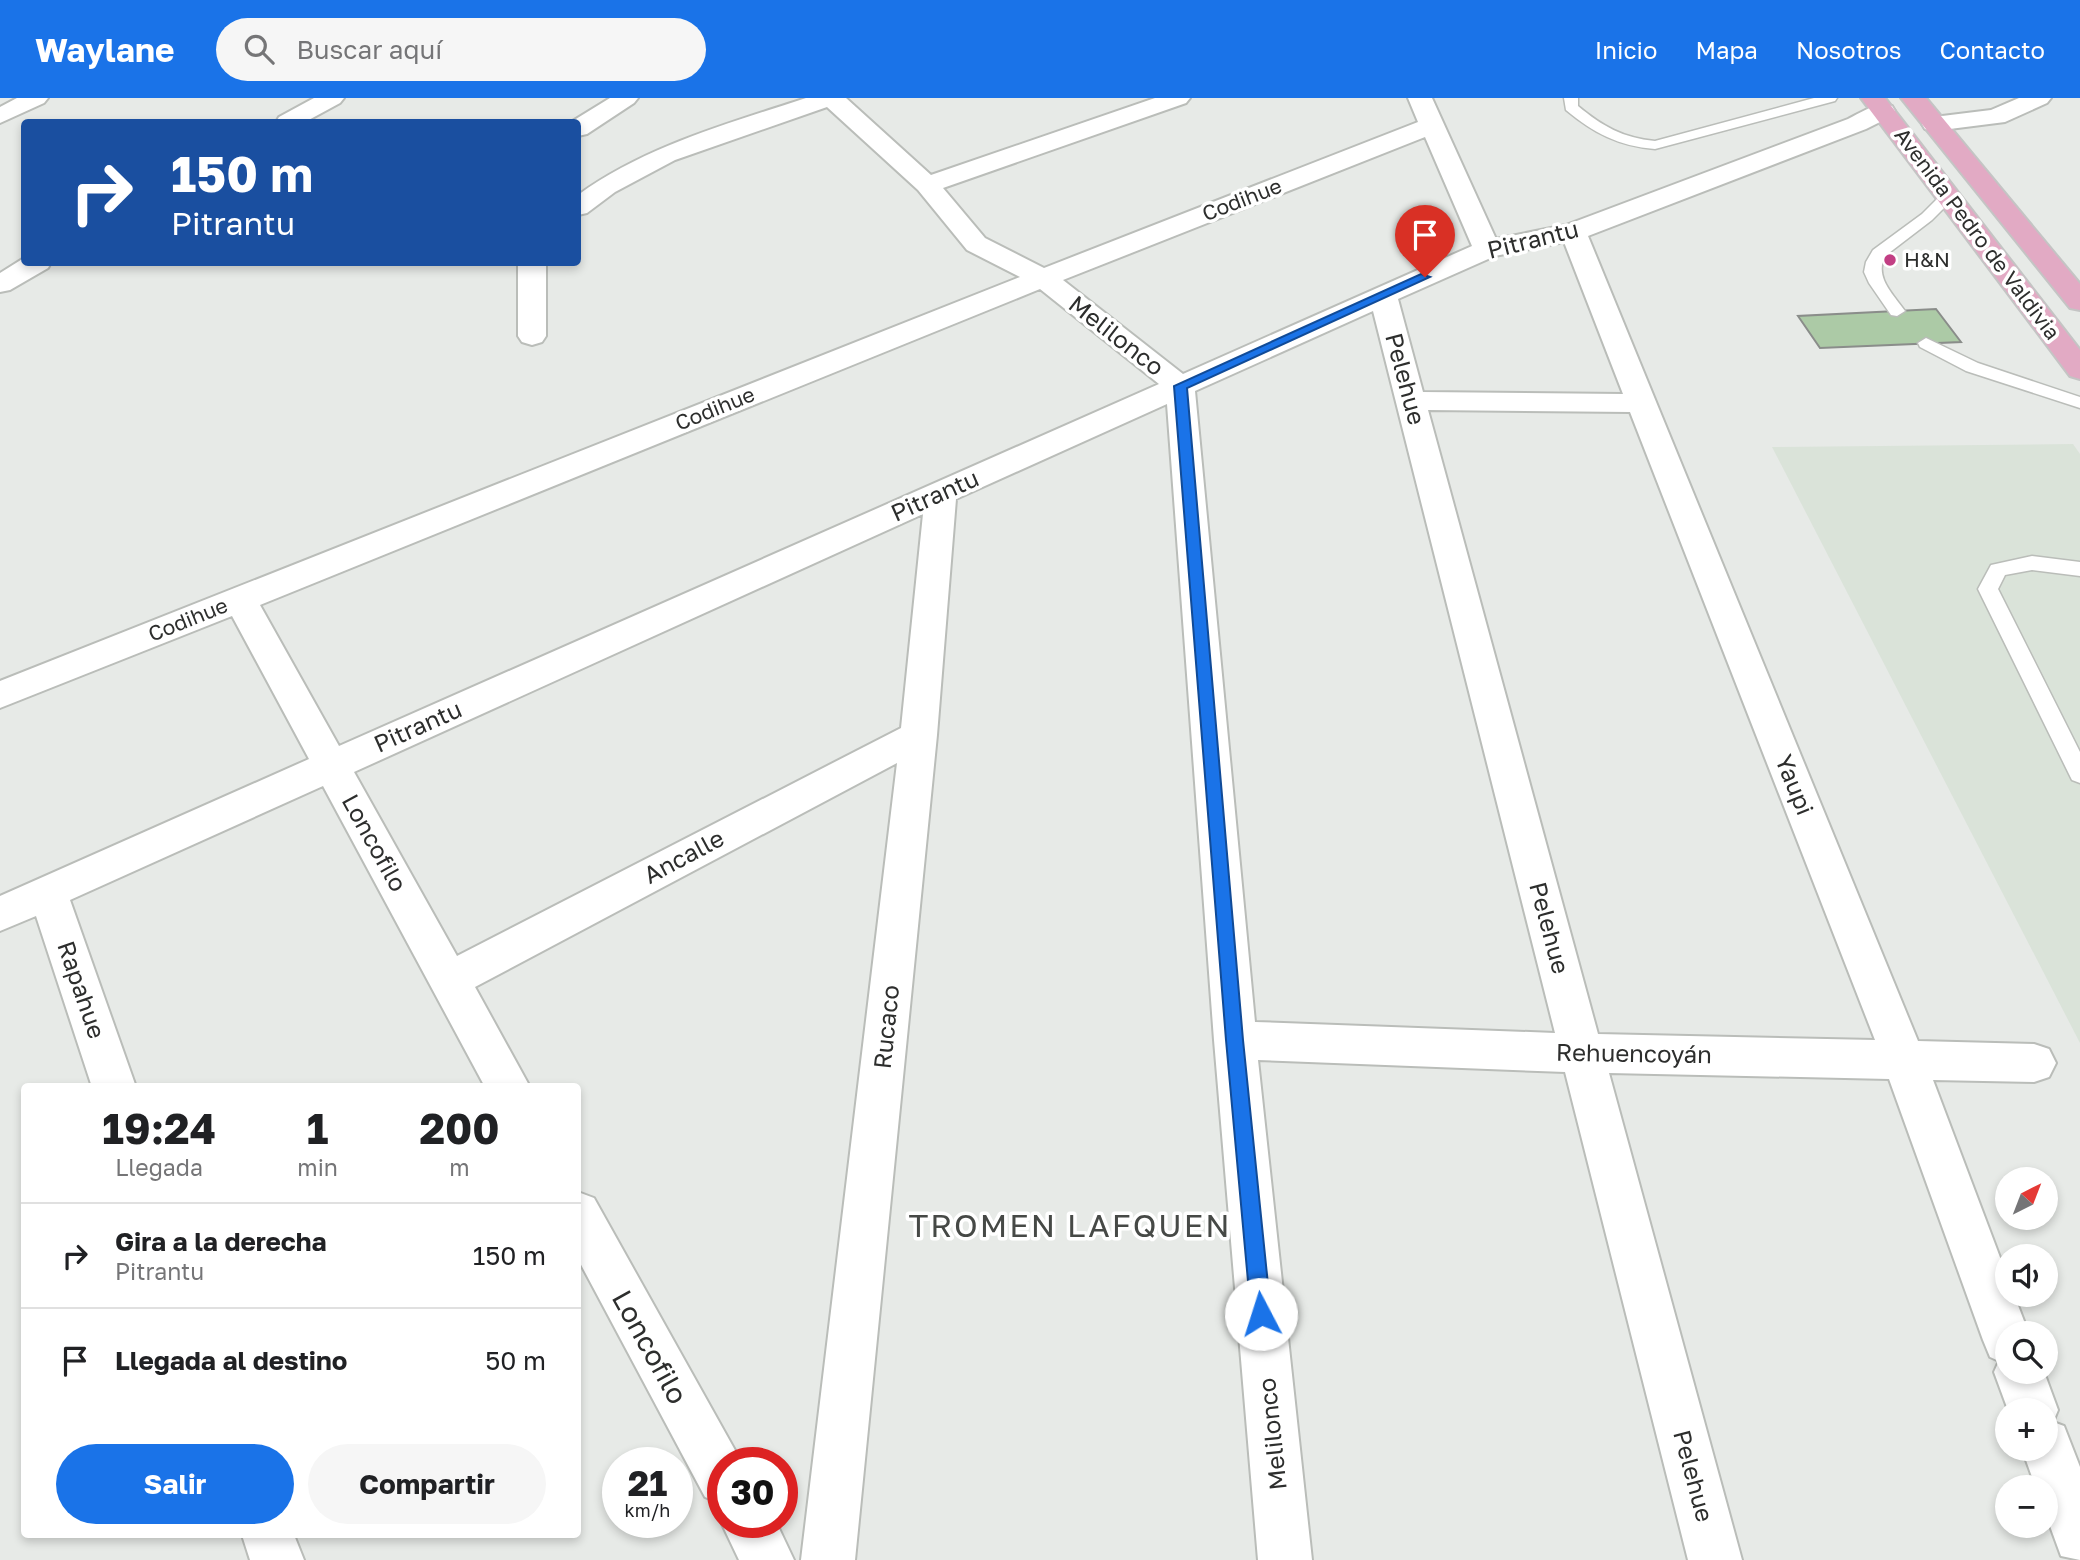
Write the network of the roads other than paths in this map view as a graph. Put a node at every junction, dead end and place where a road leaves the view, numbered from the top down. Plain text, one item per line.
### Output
1 (36, 98) edge
2 (332, 98) edge
3 (626, 98) edge
4 (831, 98) edge
5 (1100, 98) edge
6 (1178, 98) edge
7 (1571, 98) edge
8 (1830, 98) edge
9 (1913, 98) edge
10 (2039, 98) edge
11 (1878, 104) edge
12 (1425, 112) edge
13 (0, 116) edge
14 (294, 119) edge
15 (1123, 119) junction
16 (1934, 124) junction
17 (581, 127) edge
18 (927, 185) junction
19 (1948, 196) junction
20 (581, 205) edge
21 (1573, 232) junction
22 (1487, 249) junction
23 (31, 266) edge
24 (531, 266) edge
25 (1042, 278) junction
26 (0, 284) edge
27 (1383, 295) junction
28 (2080, 302) edge
29 (1896, 311) dead end
30 (532, 337) dead end
31 (1926, 343) dead end
32 (2080, 370) edge
33 (1181, 386) junction
34 (1411, 401) junction
35 (1642, 403) junction
36 (2080, 403) edge
37 (941, 493) junction
38 (2080, 569) edge
39 (240, 600) junction
40 (0, 695) edge
41 (919, 735) junction
42 (331, 766) junction
43 (2080, 774) edge
44 (48, 893) junction
45 (0, 914) edge
46 (449, 980) junction
47 (1234, 1040) junction
48 (1582, 1054) junction
49 (1904, 1060) junction
50 (2034, 1063) dead end
51 (113, 1083) edge
52 (506, 1083) edge
53 (581, 1219) edge
54 (2000, 1321) edge
55 (707, 1450) edge
56 (2052, 1461) edge
57 (2080, 1537) edge
58 (269, 1538) edge
59 (755, 1538) edge
60 (276, 1560) edge
61 (767, 1560) edge
62 (828, 1560) edge
63 (1285, 1560) edge
64 (1716, 1560) edge

1 - 13 street
2 - 14 street
3 - 17 street
4 - 18 street
4 - 20 street
5 - 15 street
6 - 15 street
7 - 8 lane
9 - 16 main road, Avenida Pedro de Valdivia
10 - 16 street
11 - 19 main road, Avenida Pedro de Valdivia
11 - 21 street, Pitrantu
12 - 22 street
12 - 25 street, Codihue
15 - 18 street
16 - 28 main road, Avenida Pedro de Valdivia
18 - 25 street, Melilonco
19 - 29 lane
19 - 32 main road, Avenida Pedro de Valdivia
21 - 22 street, Pitrantu
21 - 35 street, Yaupi
22 - 27 street, Pitrantu
23 - 26 street
24 - 30 street
25 - 33 street, Melilonco
25 - 39 street, Codihue
27 - 33 street, Pitrantu
27 - 34 street, Pelehue
31 - 36 lane
33 - 37 street, Pitrantu
33 - 47 street, Melilonco
34 - 35 street
34 - 48 street, Pelehue
35 - 49 street, Yaupi
37 - 41 street, Rucaco
37 - 42 street, Pitrantu
38 - 43 lane
39 - 40 street, Codihue
39 - 42 street, Loncofilo
41 - 46 street, Ancalle
41 - 62 street, Rucaco
42 - 44 street, Pitrantu
42 - 46 street, Loncofilo
44 - 45 street, Pitrantu
44 - 51 street, Rapahue
46 - 52 street, Loncofilo
47 - 48 street, Rehuencoyán
47 - 63 street, Melilonco
48 - 49 street, Rehuencoyán
48 - 64 street, Pelehue
49 - 50 street, Rehuencoyán
49 - 54 street, Yaupi
53 - 55 street, Loncofilo
56 - 57 street
58 - 60 street
59 - 61 street

